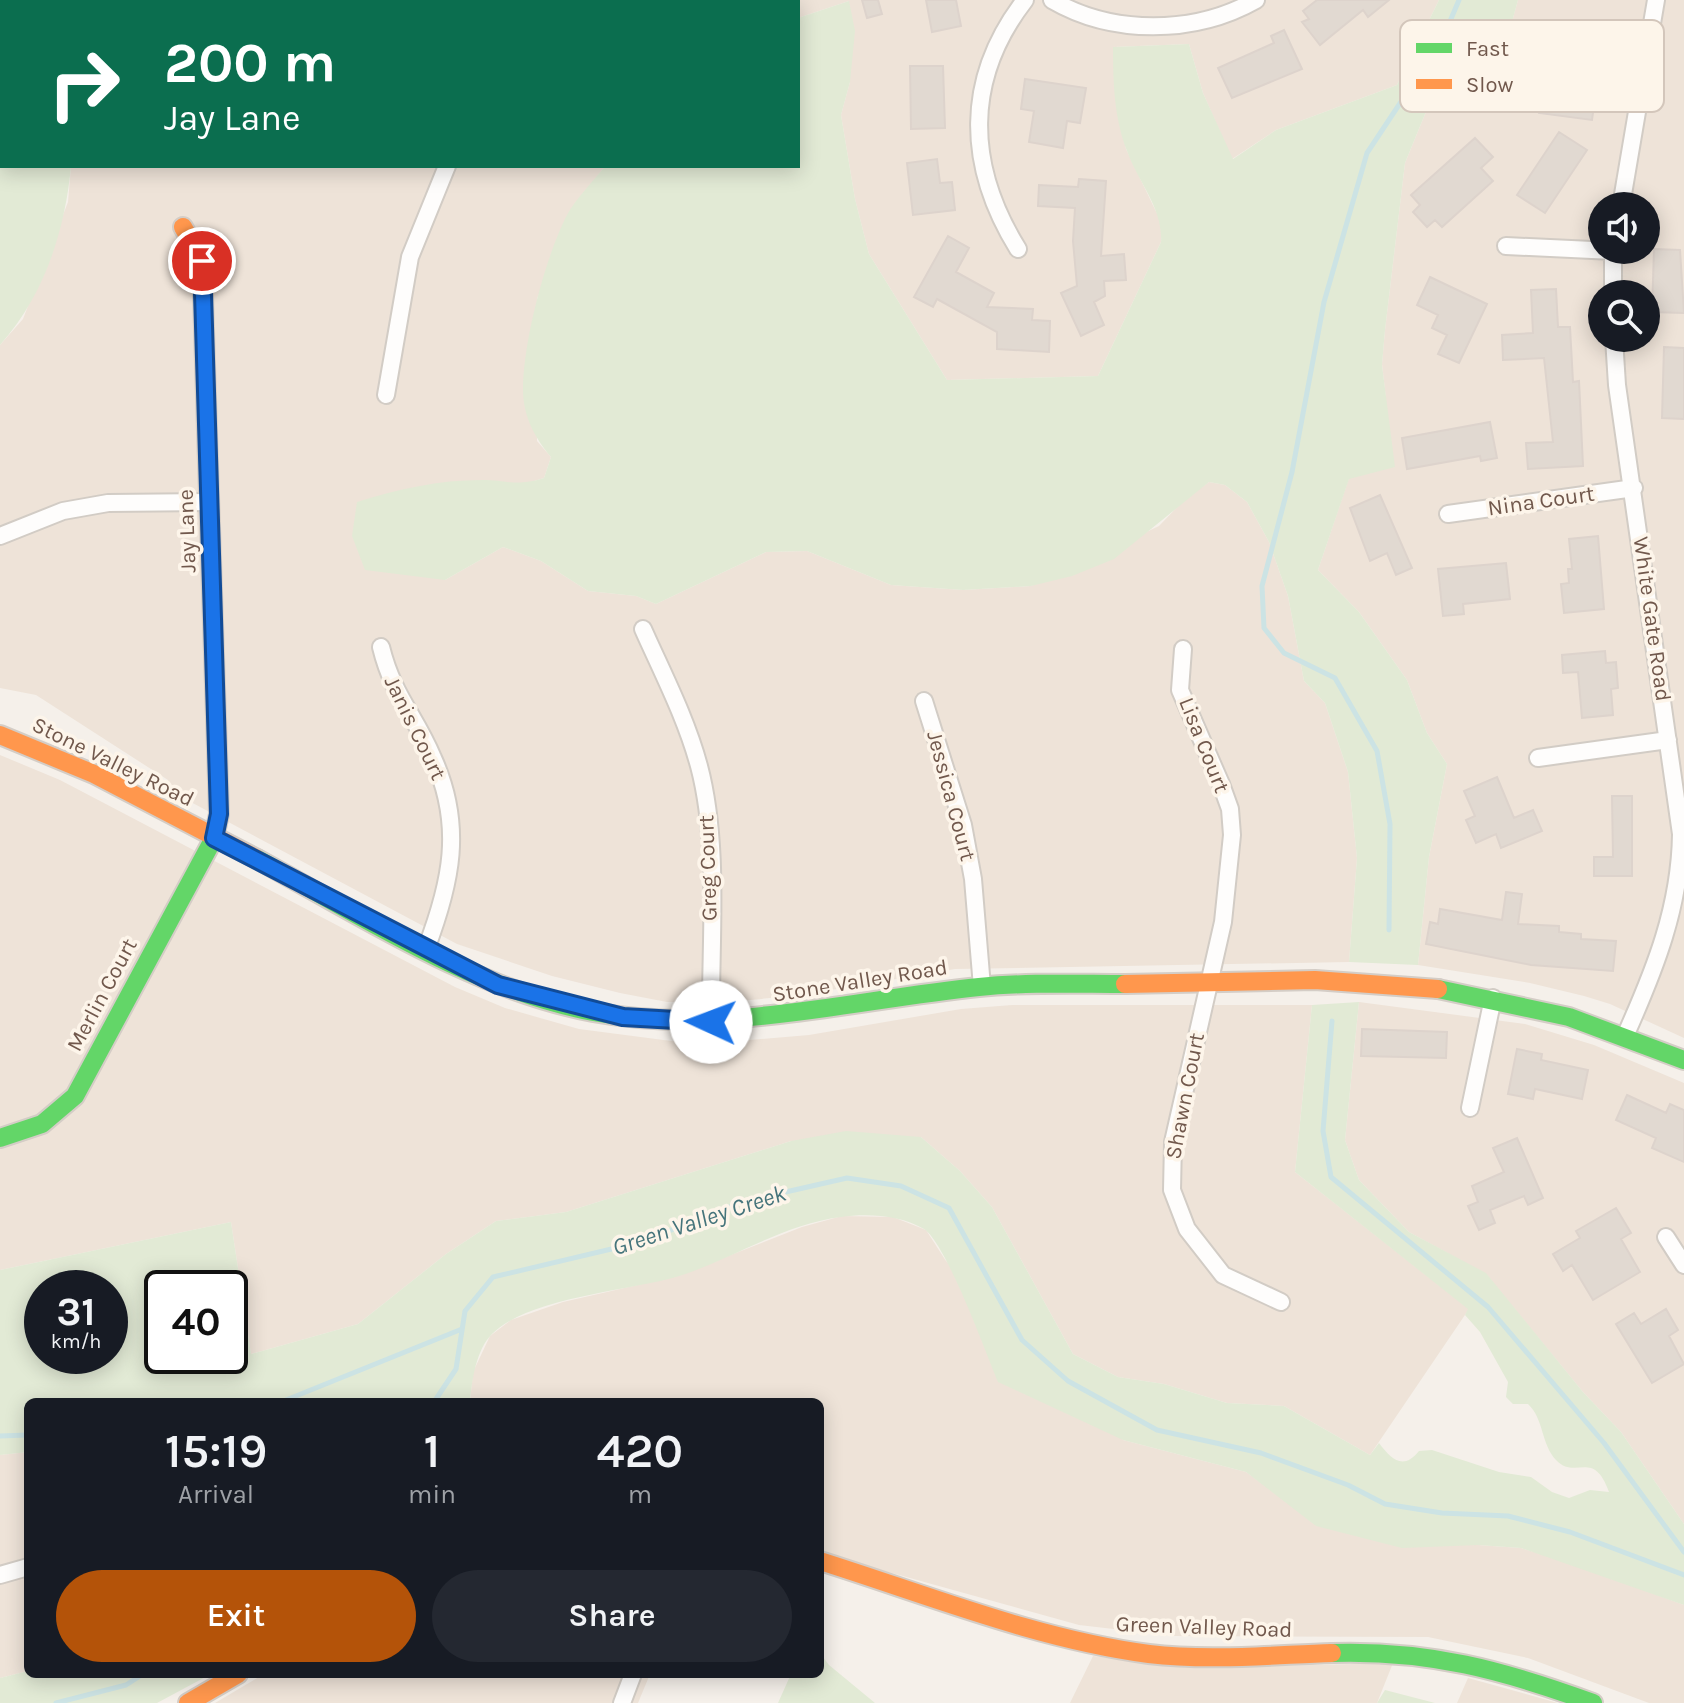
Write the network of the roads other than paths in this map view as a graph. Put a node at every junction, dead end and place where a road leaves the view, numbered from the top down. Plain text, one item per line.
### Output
1 (1025, 0) edge
2 (1052, 0) edge
3 (1256, 0) edge
4 (1656, 0) edge
5 (1653, 20) edge
6 (1637, 112) edge
7 (446, 168) edge
8 (1623, 192) edge
9 (183, 227) dead end
10 (1506, 246) dead end
11 (1018, 249) dead end
12 (1588, 250) edge
13 (1615, 352) edge
14 (386, 395) dead end
15 (1634, 488) junction
16 (210, 502) junction
17 (1448, 514) dead end
18 (0, 536) edge
19 (643, 629) dead end
20 (381, 647) dead end
21 (1183, 649) dead end
22 (924, 701) dead end
23 (0, 735) edge
24 (1668, 740) junction
25 (1538, 758) dead end
26 (214, 838) junction
27 (426, 949) junction
28 (1209, 983) junction
29 (982, 987) junction
30 (1493, 998) junction
31 (711, 1022) junction
32 (1626, 1034) junction
33 (1684, 1060) edge
34 (1470, 1108) dead end
35 (0, 1138) edge
36 (1666, 1237) dead end
37 (1684, 1265) edge
38 (1281, 1302) dead end
39 (824, 1562) edge
40 (24, 1568) edge
41 (0, 1575) edge
42 (231, 1678) edge
43 (631, 1678) edge
44 (188, 1703) edge
45 (622, 1703) edge
46 (1593, 1703) edge

1 - 11 street
2 - 3 street
4 - 5 street
6 - 8 street
7 - 14 street
9 - 16 street, Jay Lane
10 - 12 street
13 - 15 street, White Gate Road
15 - 17 street, Nina Court
15 - 24 street, White Gate Road
16 - 18 street
16 - 26 street, Jay Lane
19 - 31 street, Greg Court
20 - 27 street, Janis Court
21 - 28 street, Lisa Court
22 - 29 street, Jessica Court
23 - 26 street, Stone Valley Road
24 - 25 street
24 - 32 street, White Gate Road
26 - 27 street, Stone Valley Road
26 - 35 street, Merlin Court
27 - 31 street, Stone Valley Road
28 - 29 street, Stone Valley Road
28 - 30 street, Stone Valley Road
28 - 38 street, Shawn Court
29 - 31 street, Stone Valley Road
30 - 32 street, Stone Valley Road
30 - 34 street
32 - 33 street, Stone Valley Road
36 - 37 street
39 - 46 street, Green Valley Road
40 - 41 street
42 - 44 street
43 - 45 street

